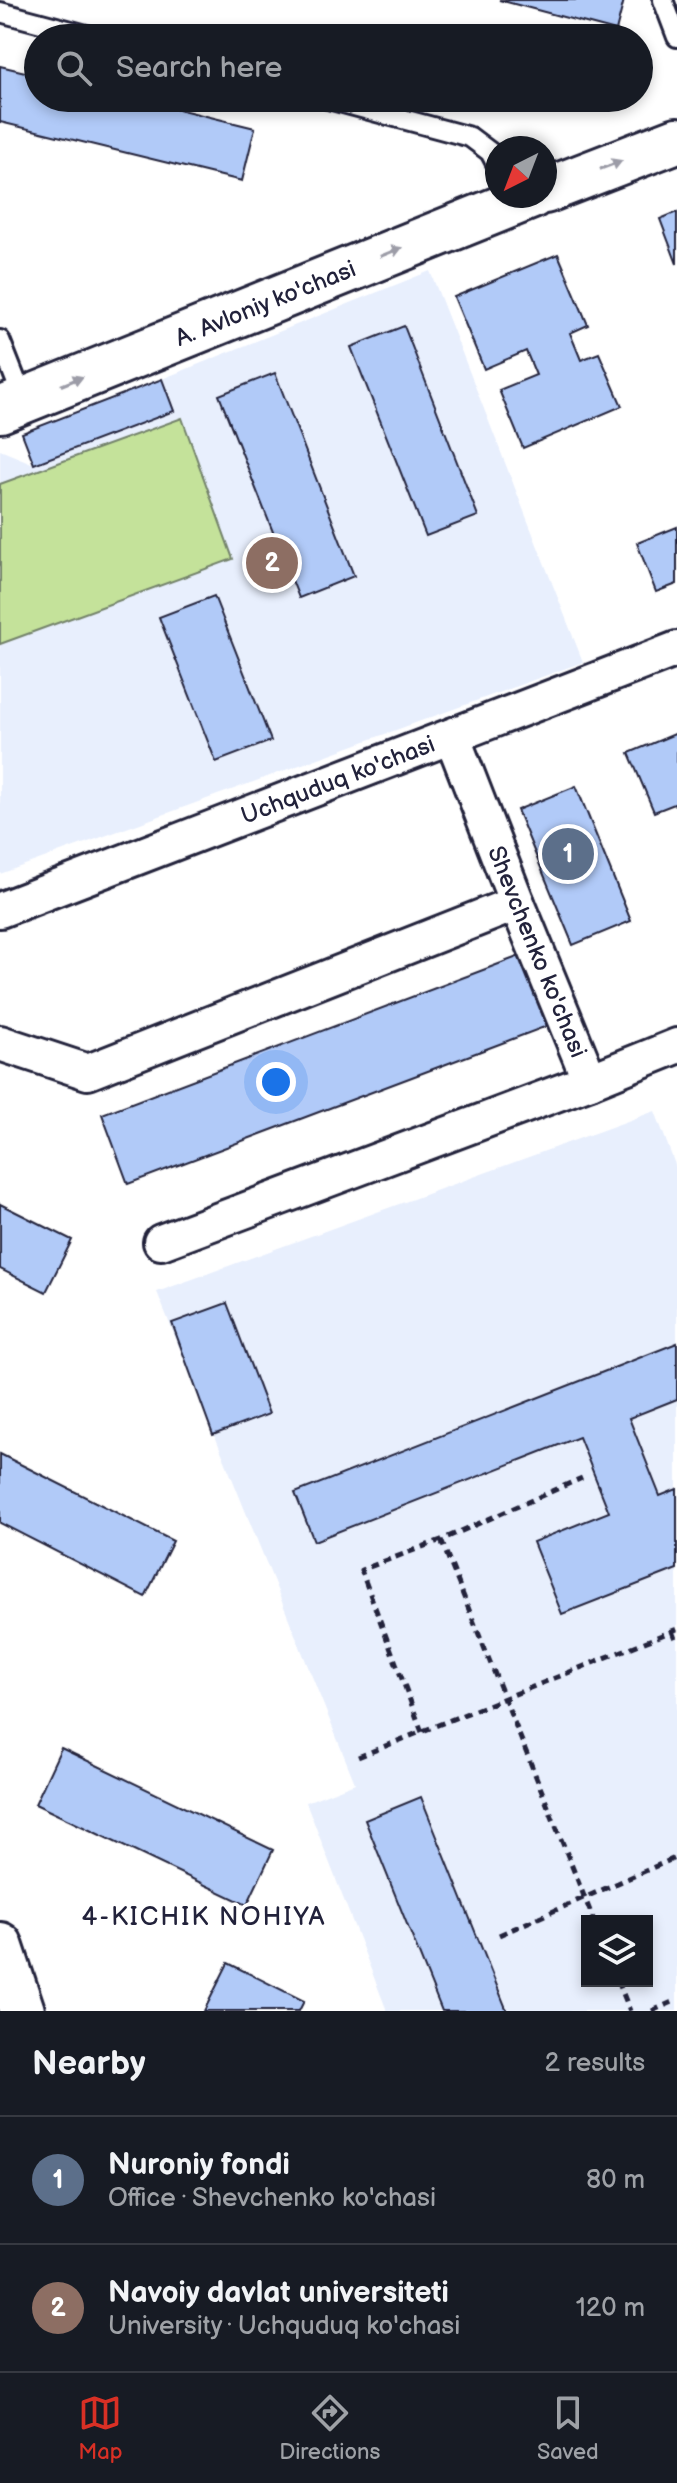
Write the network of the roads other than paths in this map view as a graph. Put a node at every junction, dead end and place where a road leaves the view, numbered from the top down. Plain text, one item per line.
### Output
1 (663, 0) edge
2 (0, 12) edge
3 (45, 24) edge
4 (677, 37) edge
5 (677, 109) edge
6 (376, 112) edge
7 (677, 140) edge
8 (485, 148) edge
9 (557, 155) edge
10 (557, 176) edge
11 (485, 200) edge
12 (7, 380) edge
13 (677, 649) edge
14 (452, 736) junction
15 (517, 903) junction
16 (0, 910) edge
17 (0, 1043) edge
18 (677, 1046) edge
19 (590, 1081) junction
20 (161, 1242) dead end
21 (0, 1945) edge
22 (22, 2011) edge

1 - 4 lane
2 - 3 lane
5 - 9 main road
6 - 8 lane
10 -> 7 main road, A. Avloniy ko'chasi
11 - 12 main road, A. Avloniy ko'chasi
13 - 14 street, Uchquduq ko'chasi
14 - 15 street, Shevchenko ko'chasi
14 - 16 street, Uchquduq ko'chasi
15 - 17 street
15 - 19 street, Shevchenko ko'chasi
18 - 19 street, Shevchenko ko'chasi
19 - 20 street
21 - 22 main road

